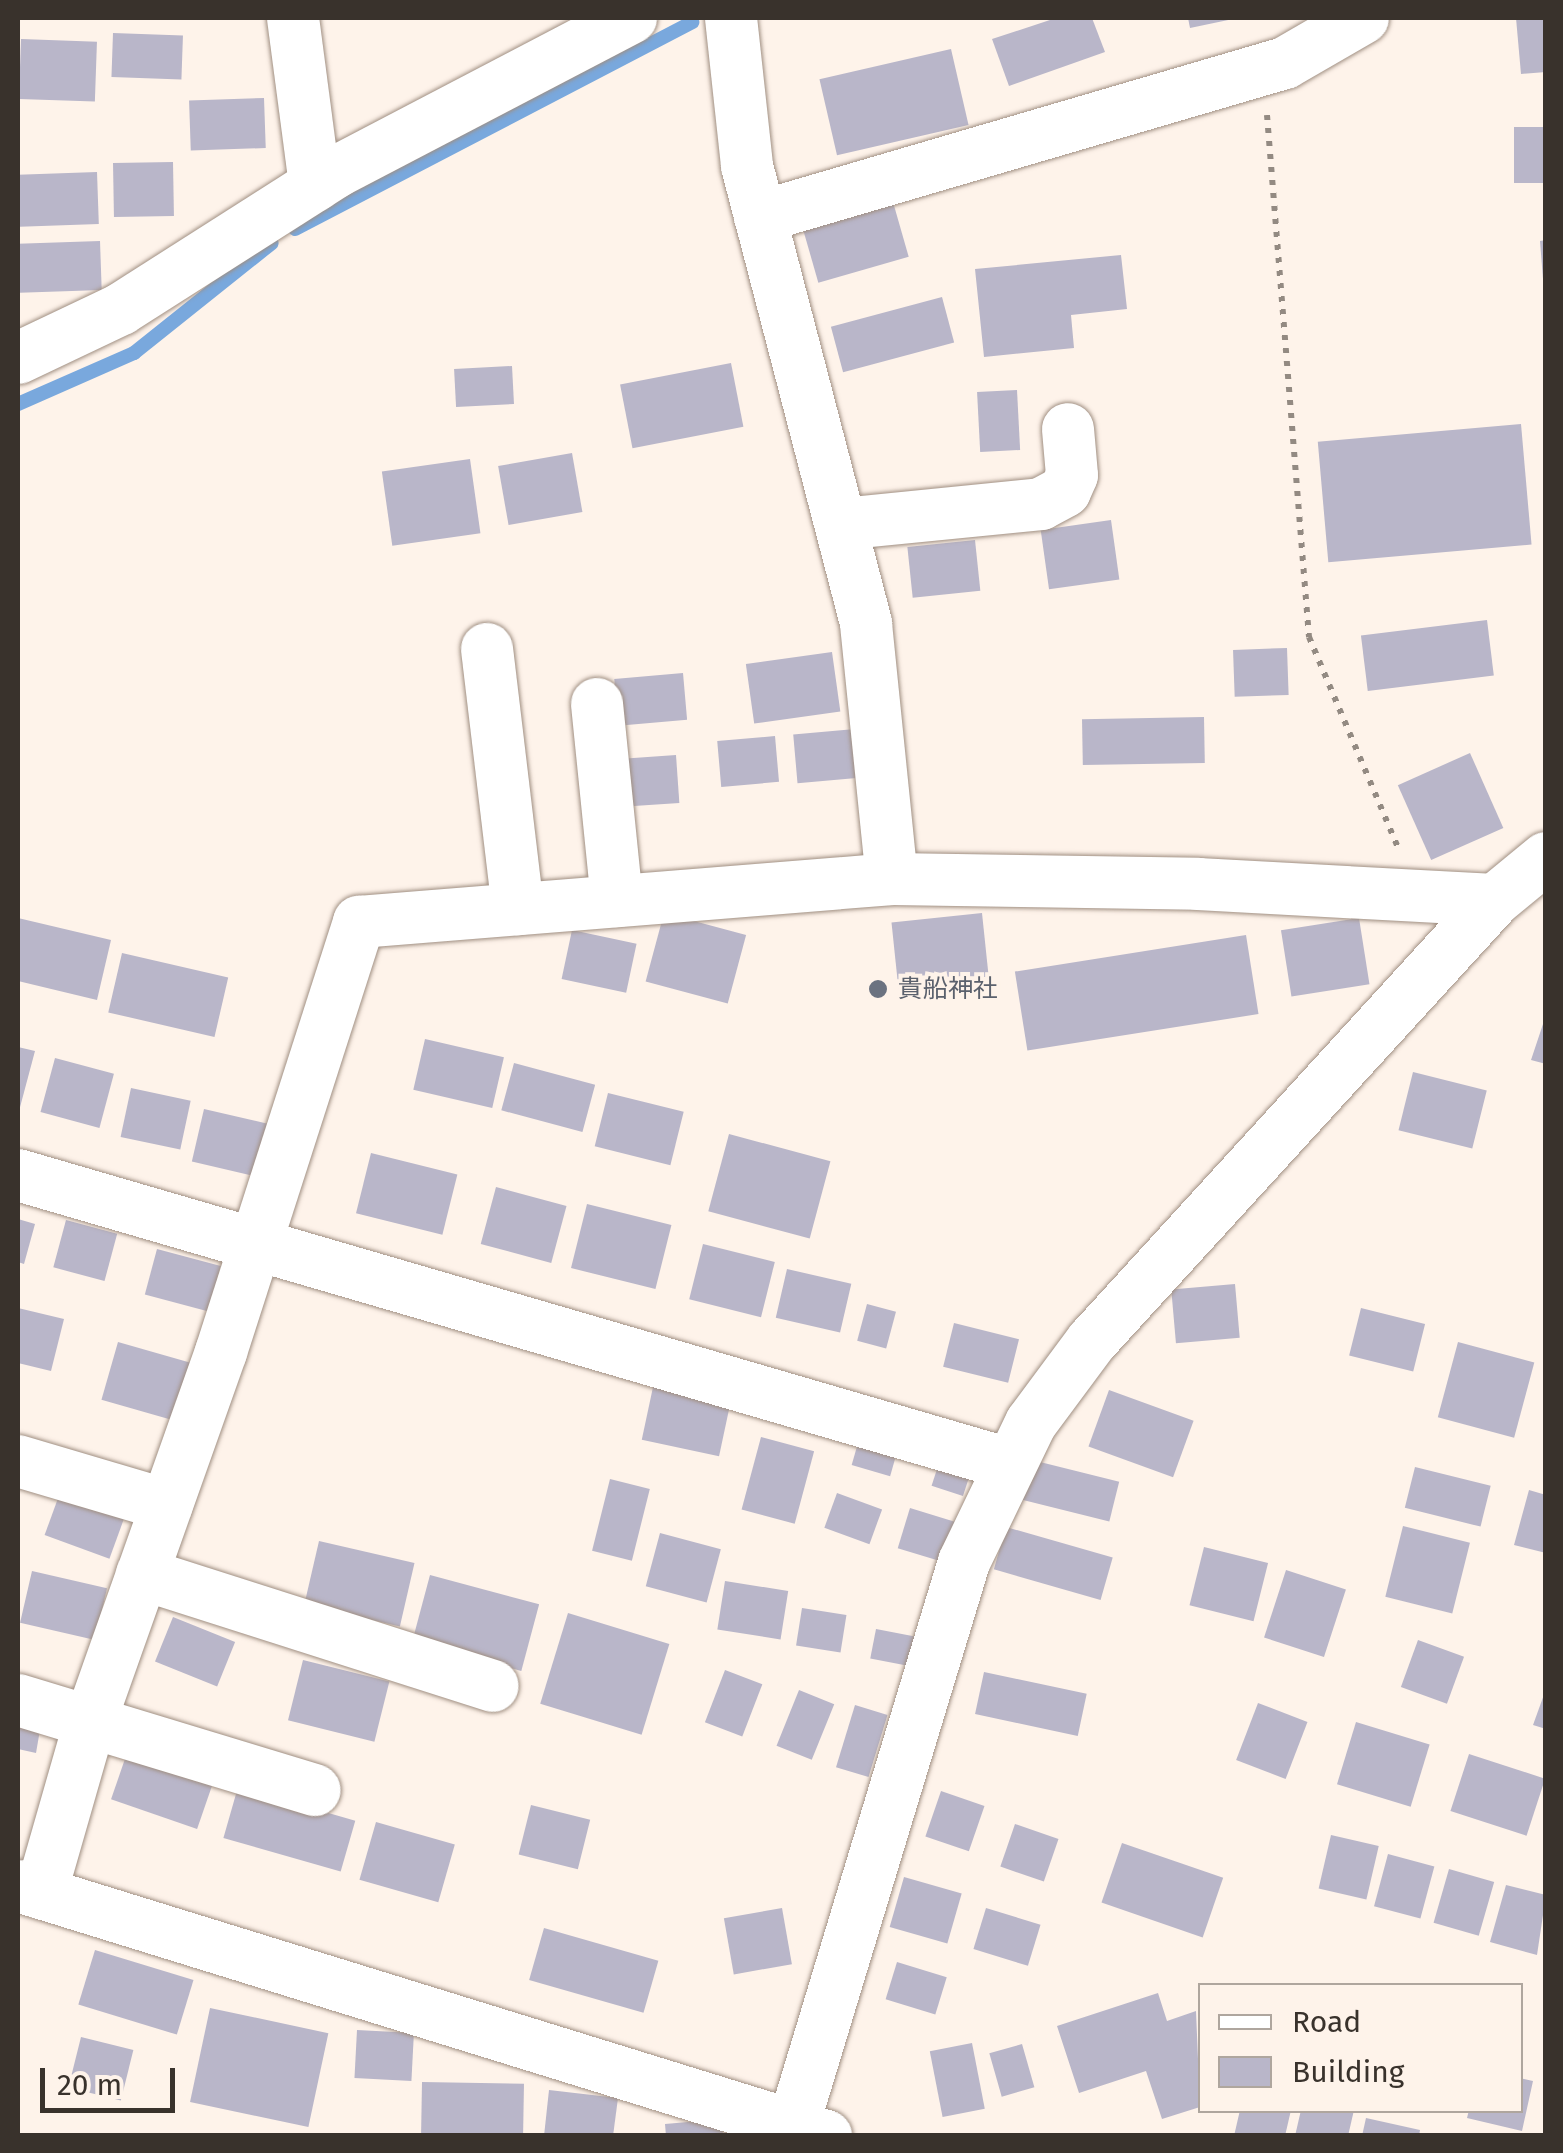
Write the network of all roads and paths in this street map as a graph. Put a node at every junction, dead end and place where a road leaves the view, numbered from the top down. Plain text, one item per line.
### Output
1 (292, 18) edge
2 (631, 18) edge
3 (731, 18) edge
4 (1363, 18) edge
5 (1262, 70) junction
6 (315, 186) junction
7 (760, 218) junction
8 (18, 358) edge
9 (1068, 428) dead end
10 (841, 524) junction
11 (488, 649) dead end
12 (596, 704) dead end
13 (1546, 858) edge
14 (892, 879) junction
15 (1418, 895) junction
16 (1495, 900) junction
17 (618, 901) junction
18 (518, 909) junction
19 (18, 1175) edge
20 (256, 1242) junction
21 (18, 1461) edge
22 (1008, 1464) junction
23 (167, 1504) junction
24 (142, 1574) junction
25 (493, 1686) dead end
26 (18, 1700) edge
27 (90, 1722) junction
28 (314, 1790) dead end
29 (29, 1890) edge
30 (810, 2131) edge

1 - 6 street
2 - 6 street
3 - 7 street
4 - 5 street
5 - 7 street
5 - 15 path
6 - 8 street
7 - 10 street
9 - 10 street
10 - 14 street
11 - 18 street
12 - 17 street
13 - 16 street
14 - 15 street
14 - 17 street
15 - 16 street
16 - 22 street
17 - 18 street
18 - 20 street
19 - 20 street
20 - 22 street
20 - 23 street
21 - 23 street
22 - 30 street
23 - 24 street
24 - 25 street
24 - 27 street
26 - 27 street
27 - 28 street
27 - 29 street
29 - 30 street

